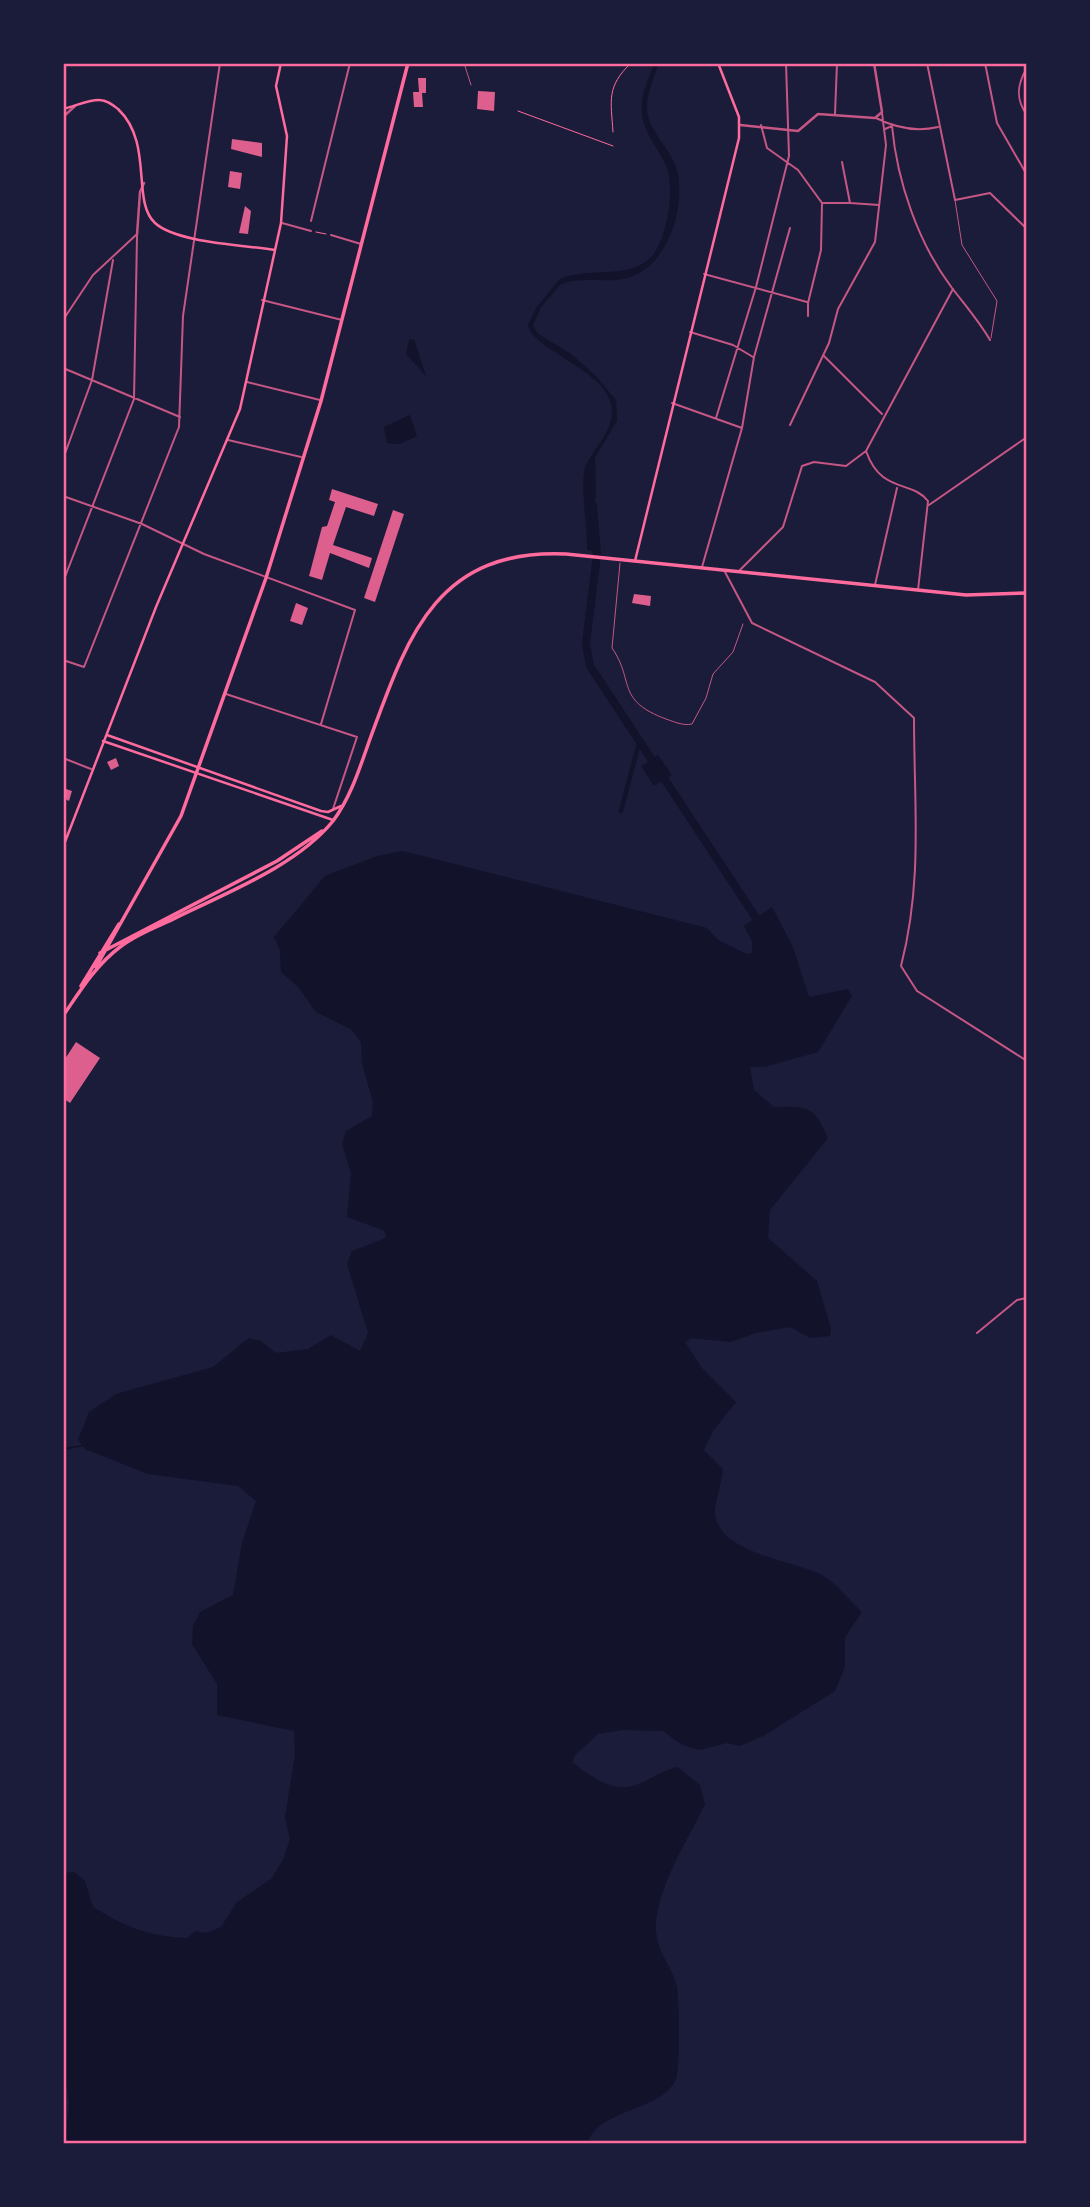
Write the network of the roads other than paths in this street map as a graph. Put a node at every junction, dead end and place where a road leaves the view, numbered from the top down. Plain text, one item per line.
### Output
1 (220, 63) edge
2 (281, 63) edge
3 (350, 63) edge
4 (408, 63) edge
5 (464, 63) edge
6 (719, 63) edge
7 (786, 63) edge
8 (836, 63) edge
9 (874, 63) edge
10 (927, 63) edge
11 (985, 63) edge
12 (1027, 68) edge
13 (471, 85) dead end
14 (75, 106) junction
15 (63, 109) edge
16 (882, 112) junction
17 (835, 114) junction
18 (1027, 115) edge
19 (63, 117) edge
20 (875, 118) junction
21 (883, 122) junction
22 (740, 125) junction
23 (761, 125) junction
24 (892, 126) junction
25 (939, 127) junction
26 (788, 129) junction
27 (884, 129) junction
28 (787, 162) junction
29 (842, 162) dead end
30 (1027, 175) edge
31 (144, 183) junction
32 (954, 200) junction
33 (822, 203) junction
34 (850, 203) junction
35 (880, 205) junction
36 (311, 221) dead end
37 (282, 223) junction
38 (790, 228) dead end
39 (1027, 229) edge
40 (311, 231) road end
41 (137, 234) junction
42 (331, 235) road end
43 (195, 238) junction
44 (362, 244) junction
45 (275, 250) junction
46 (113, 260) junction
47 (704, 274) junction
48 (756, 287) junction
49 (953, 289) junction
50 (773, 291) junction
51 (262, 300) junction
52 (808, 303) junction
53 (808, 316) dead end
54 (63, 320) edge
55 (342, 320) junction
56 (690, 332) junction
57 (990, 340) joint
58 (738, 348) junction
59 (823, 355) junction
60 (754, 357) junction
61 (63, 368) edge
62 (92, 380) junction
63 (246, 382) junction
64 (134, 398) junction
65 (321, 401) junction
66 (672, 403) junction
67 (883, 415) junction
68 (181, 417) junction
69 (716, 418) junction
70 (790, 425) dead end
71 (742, 428) junction
72 (1027, 438) edge
73 (227, 440) junction
74 (866, 451) junction
75 (304, 458) junction
76 (63, 459) edge
77 (897, 487) junction
78 (63, 496) edge
79 (928, 505) junction
80 (93, 506) junction
81 (142, 524) junction
82 (183, 543) junction
83 (620, 559) junction
84 (635, 561) junction
85 (701, 568) junction
86 (724, 570) junction
87 (738, 572) junction
88 (266, 578) junction
89 (63, 582) edge
90 (874, 586) junction
91 (918, 591) junction
92 (1027, 593) edge
93 (743, 624) dead end
94 (63, 660) edge
95 (225, 693) junction
96 (321, 724) junction
97 (106, 735) junction
98 (103, 741) junction
99 (63, 758) edge
100 (92, 770) junction
101 (197, 771) junction
102 (344, 804) junction
103 (332, 811) junction
104 (333, 820) junction
105 (63, 847) edge
106 (136, 898) junction
107 (108, 948) junction
108 (100, 953) junction
109 (91, 977) junction
110 (69, 1007) junction
111 (63, 1016) edge
112 (1027, 1060) edge
113 (1027, 1298) edge
114 (977, 1333) dead end

1 - 43 street
2 - 37 main road
3 - 36 street
4 - 44 main road
5 - 13 lane
6 - 22 main road
7 - 26 street
8 - 17 street
9 - 16 street
10 - 25 street
11 - 30 street
12 - 18 street
14 - 15 main road
14 - 19 street
14 - 31 main road
16 - 20 street
16 - 21 street
17 - 20 street
17 - 26 street
20 - 21 street
21 - 24 street
21 - 27 street
22 - 23 street
22 - 47 main road
23 - 26 street
23 - 28 street
24 - 25 street
24 - 27 street
24 - 49 street
25 - 32 street
26 - 28 street
27 - 35 street
28 - 33 street
28 - 48 street
29 - 34 street
31 - 41 street
31 - 43 main road
32 - 39 street
32 - 57 lane
33 - 34 street
33 - 52 street
34 - 35 street
35 - 59 street
37 - 40 street
37 - 45 main road
38 - 50 street
41 - 46 street
41 - 64 street
42 - 44 street
43 - 45 main road
43 - 68 street
44 - 55 main road
45 - 51 main road
46 - 54 street
46 - 62 street
47 - 48 street
47 - 56 main road
48 - 50 street
48 - 58 street
49 - 57 street
49 - 67 street
50 - 52 street
50 - 60 street
51 - 55 street
51 - 63 main road
52 - 53 street
55 - 65 main road
56 - 58 street
56 - 66 main road
58 - 60 street
58 - 69 street
59 - 67 street
59 - 70 street
60 - 71 street
61 - 62 street
62 - 64 street
62 - 76 street
63 - 65 street
63 - 73 main road
64 - 68 street
64 - 80 street
65 - 75 main road
66 - 69 street
66 - 84 main road
67 - 74 street
68 - 81 street
69 - 71 street
71 - 85 street
72 - 79 street
73 - 75 street
73 - 82 main road
74 - 77 street
74 - 87 street
75 - 88 main road
77 - 79 street
77 - 90 street
78 - 80 street
79 - 91 street
80 - 81 street
80 - 89 street
81 - 82 street
81 - 94 street
82 - 88 street
82 - 97 main road
83 - 84 main road
83 - 93 lane
83 - 102 main road
84 - 85 main road
85 - 86 main road
86 - 87 main road
86 - 112 street
87 - 90 main road
88 - 95 main road
88 - 96 street
90 - 91 main road
91 - 92 main road
95 - 96 street
95 - 101 main road
96 - 103 street
97 - 98 main road
97 - 101 main road
98 - 100 main road
98 - 101 main road
99 - 100 street
100 - 105 main road
101 - 103 main road
101 - 104 main road
101 - 106 main road
102 - 103 main road
102 - 104 main road
104 - 107 main road
104 - 109 main road
106 - 107 main road
106 - 108 main road
107 - 108 main road
107 - 109 main road
108 - 110 main road
109 - 110 main road
110 - 111 main road
113 - 114 street

